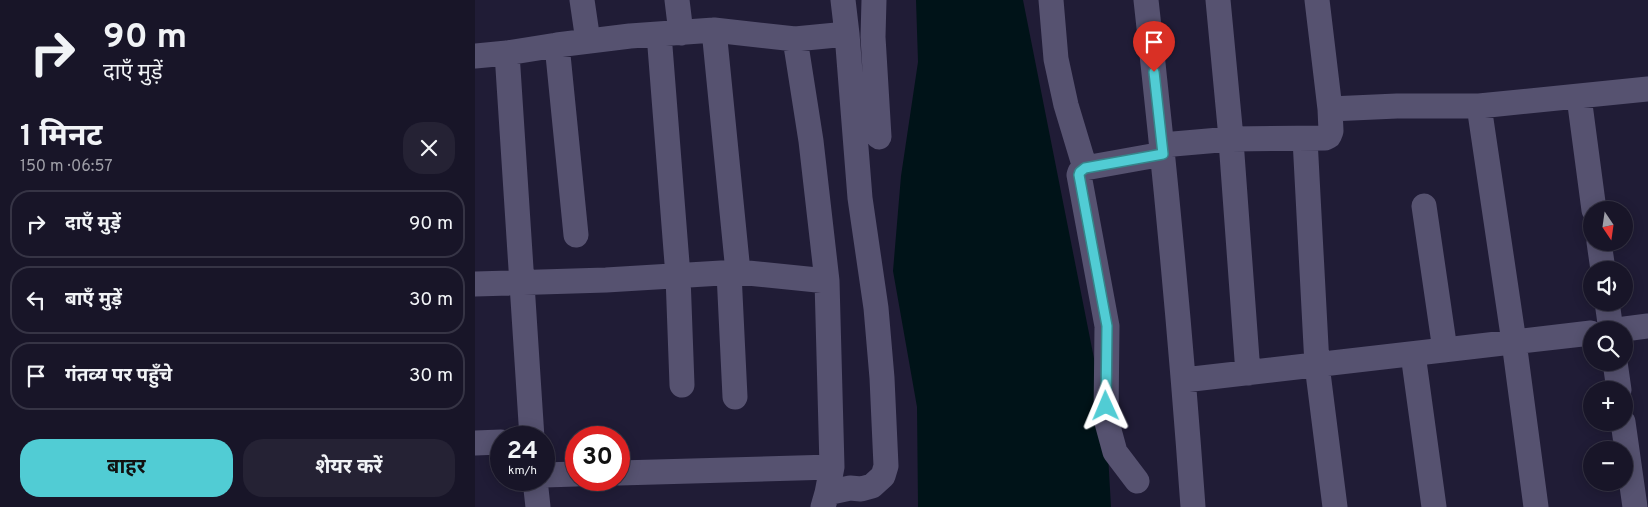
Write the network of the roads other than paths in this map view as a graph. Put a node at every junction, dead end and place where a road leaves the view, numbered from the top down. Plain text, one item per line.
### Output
1 (582, 0) edge
2 (677, 0) edge
3 (843, 0) edge
4 (874, 0) edge
5 (1051, 0) edge
6 (1146, 0) edge
7 (1218, 0) edge
8 (1317, 0) edge
9 (714, 30) junction
10 (670, 33) junction
11 (847, 34) junction
12 (795, 39) junction
13 (588, 41) junction
14 (557, 45) junction
15 (507, 54) junction
16 (475, 56) edge
17 (1648, 89) edge
18 (1579, 97) junction
19 (1479, 106) junction
20 (1330, 109) junction
21 (879, 138) dead end
22 (1231, 139) junction
23 (1305, 139) junction
24 (1163, 149) junction
25 (1085, 168) junction
26 (1593, 201) edge
27 (1424, 206) dead end
28 (576, 235) dead end
29 (733, 272) junction
30 (678, 276) junction
31 (827, 281) junction
32 (521, 282) junction
33 (475, 284) edge
34 (1648, 326) edge
35 (1633, 328) edge
36 (1583, 334) edge
37 (1514, 342) junction
38 (1445, 350) junction
39 (1413, 354) junction
40 (1317, 364) junction
41 (1247, 373) junction
42 (1185, 380) junction
43 (682, 385) dead end
44 (735, 397) dead end
45 (531, 426) edge
46 (1624, 431) edge
47 (490, 442) edge
48 (475, 443) edge
49 (832, 467) junction
50 (630, 473) edge
51 (1137, 481) dead end
52 (536, 491) edge
53 (825, 500) edge
54 (538, 507) edge
55 (1193, 507) edge
56 (1335, 507) edge
57 (1434, 507) edge
58 (1536, 507) edge
59 (1635, 507) edge

1 - 13 street
2 - 10 street
3 - 11 street
4 - 21 street
5 - 25 street
6 - 24 street
7 - 22 street
8 - 20 street
9 - 10 street
9 - 12 street
9 - 29 street
10 - 13 street
10 - 30 street
11 - 12 street
11 - 53 street
12 - 31 street
13 - 14 street
14 - 15 street
14 - 28 street
15 - 16 street
15 - 32 street
17 - 18 street
18 - 19 street
18 - 26 street
19 - 20 street
19 - 37 street
20 - 23 street
22 - 23 street
22 - 24 street
22 - 41 street
23 - 40 street
24 - 25 street
24 - 42 street
25 - 51 street
27 - 38 street
29 - 30 street
29 - 31 street
29 - 44 street
30 - 32 street
30 - 43 street
31 - 49 street
32 - 33 street
32 - 45 street
34 - 35 street
36 - 37 street
37 - 38 street
37 - 58 street
38 - 39 street
39 - 40 street
39 - 57 street
40 - 41 street
40 - 56 street
41 - 42 street
42 - 55 street
46 - 59 street
47 - 48 street
49 - 50 street
49 - 53 street
52 - 54 street

